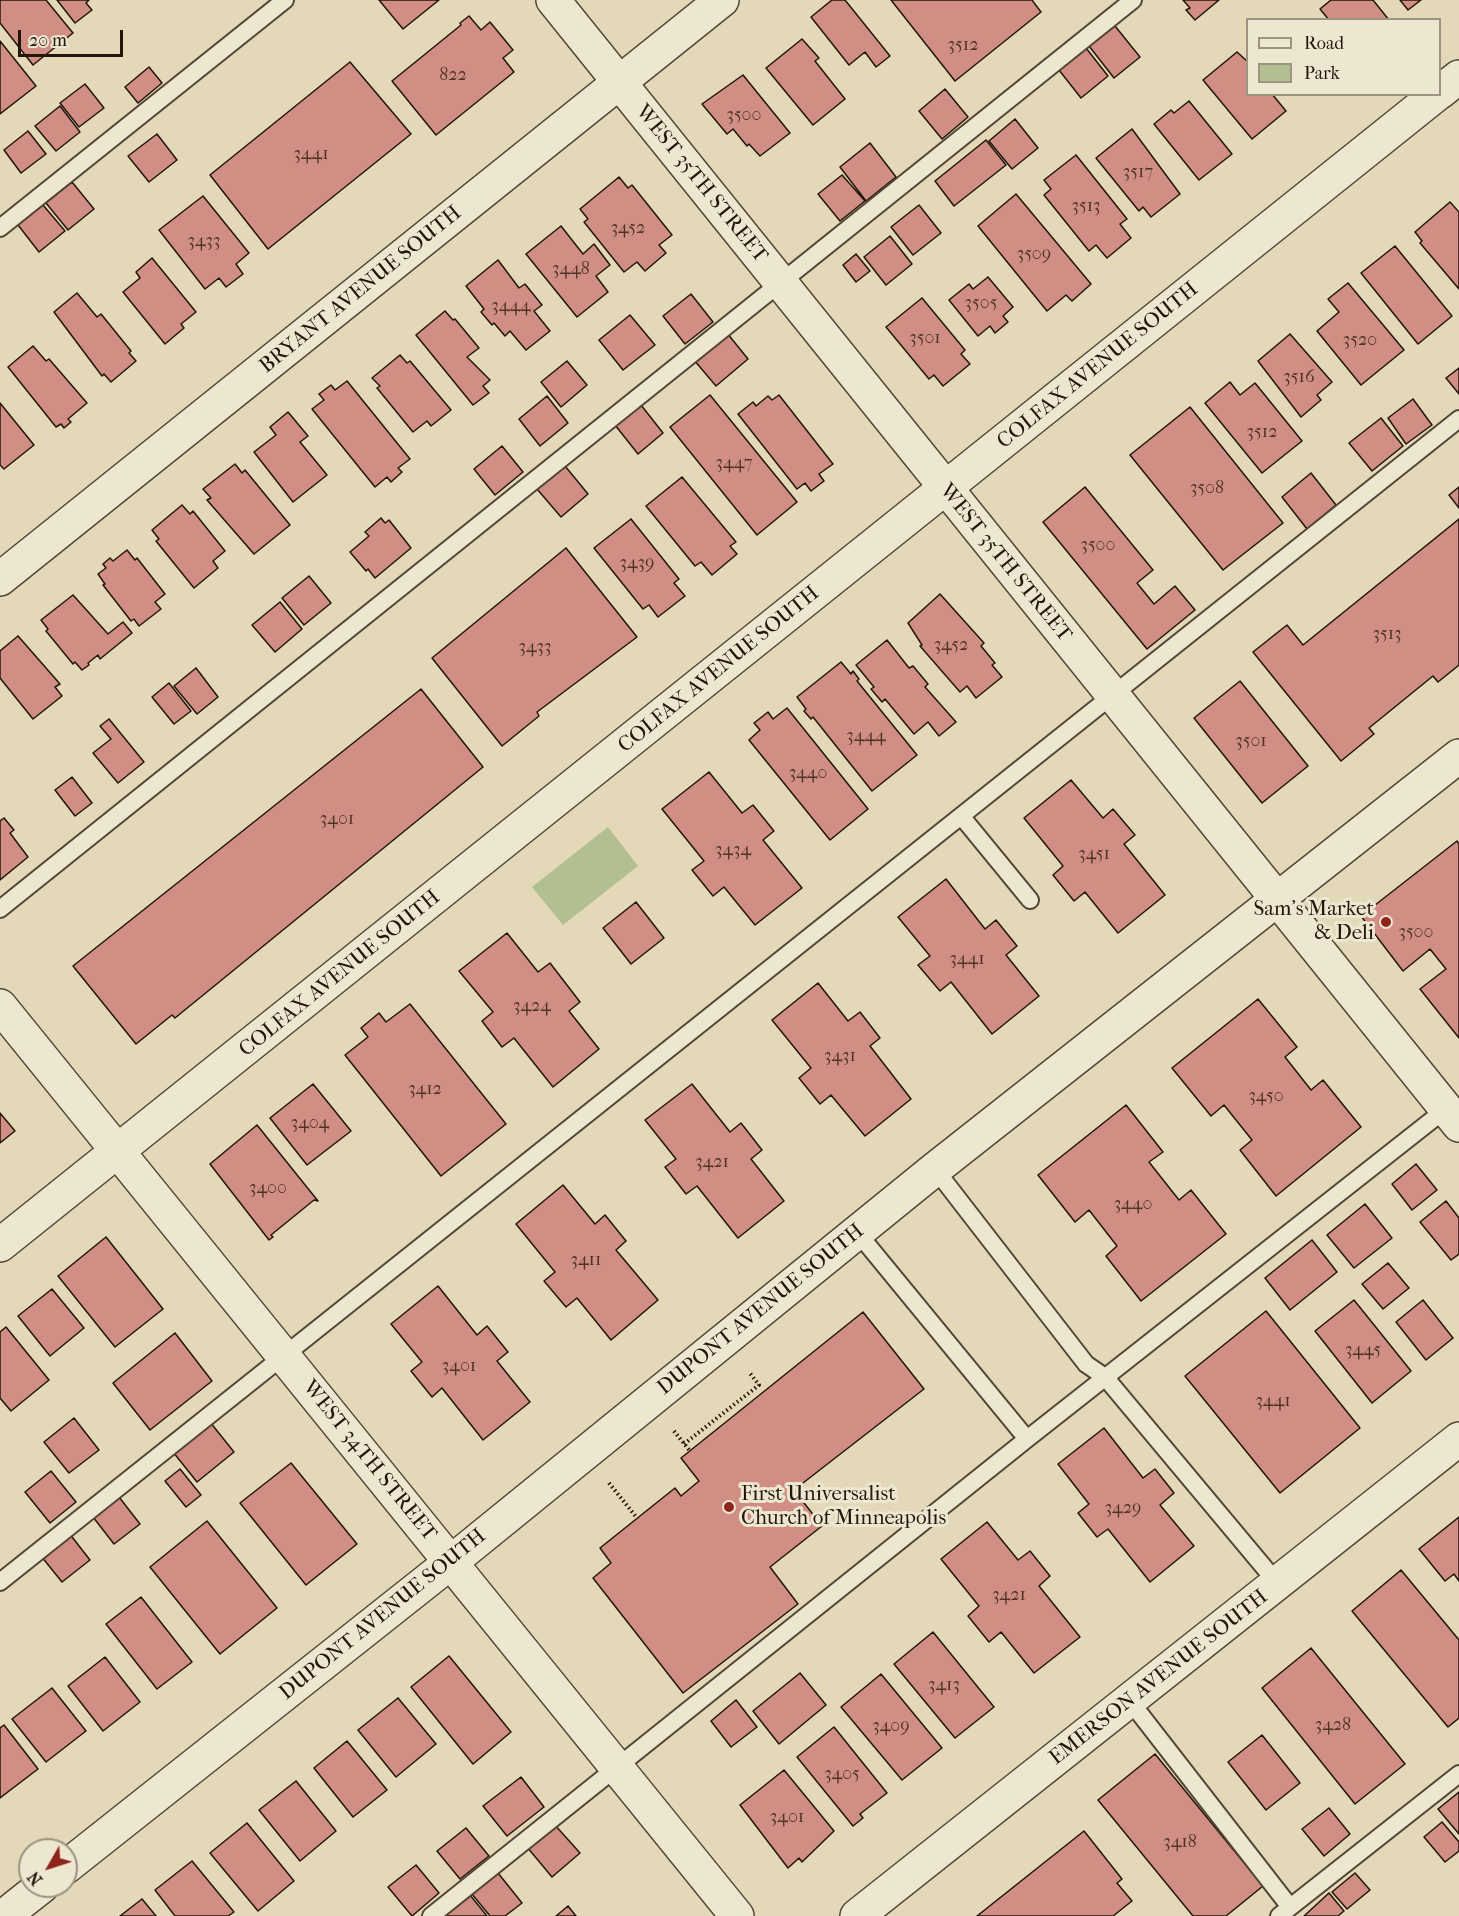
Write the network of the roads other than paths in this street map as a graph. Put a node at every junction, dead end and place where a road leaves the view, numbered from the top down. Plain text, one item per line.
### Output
1 (285, 0) edge
2 (553, 0) edge
3 (722, 0) edge
4 (1133, 0) edge
5 (1459, 77) edge
6 (619, 83) junction
7 (1441, 91) edge
8 (1434, 96) edge
9 (0, 228) edge
10 (779, 282) junction
11 (1459, 419) edge
12 (945, 489) junction
13 (0, 579) edge
14 (1113, 695) junction
15 (1459, 756) edge
16 (962, 817) junction
17 (1030, 900) dead end
18 (1277, 901) junction
19 (0, 909) edge
20 (0, 1006) edge
21 (1455, 1111) edge
22 (118, 1152) junction
23 (935, 1169) junction
24 (857, 1232) junction
25 (0, 1245) edge
26 (285, 1357) junction
27 (1105, 1377) junction
28 (1027, 1439) junction
29 (1459, 1439) edge
30 (451, 1562) junction
31 (0, 1582) edge
32 (1278, 1584) junction
33 (1130, 1701) junction
34 (617, 1769) junction
35 (1459, 1774) edge
36 (78, 1857) edge
37 (27, 1898) edge
38 (1285, 1912) edge
39 (4, 1916) edge
40 (431, 1916) edge
41 (738, 1916) edge
42 (857, 1916) edge

1 - 9 lane
2 - 6 street, WEST 35TH STREET
3 - 6 street, BRYANT AVENUE SOUTH
4 - 10 lane
5 - 7 street, COLFAX AVENUE SOUTH
6 - 10 street, WEST 35TH STREET
6 - 13 street, BRYANT AVENUE SOUTH
8 - 12 street, COLFAX AVENUE SOUTH
10 - 12 street, WEST 35TH STREET
10 - 19 lane
11 - 14 lane
12 - 14 street, WEST 35TH STREET
12 - 22 street, COLFAX AVENUE SOUTH
14 - 16 lane
14 - 18 street, WEST 35TH STREET
15 - 18 street, DUPONT AVENUE SOUTH
16 - 17 lane
16 - 26 lane
18 - 21 street, WEST 35TH STREET
18 - 23 street, DUPONT AVENUE SOUTH
20 - 22 street, WEST 34TH STREET
21 - 27 lane
22 - 25 street, COLFAX AVENUE SOUTH
22 - 26 street, WEST 34TH STREET
23 - 24 street, DUPONT AVENUE SOUTH
23 - 27 lane
24 - 28 lane
24 - 30 street, DUPONT AVENUE SOUTH
26 - 30 street, WEST 34TH STREET
26 - 31 lane
27 - 28 lane
27 - 32 lane
28 - 34 lane
29 - 32 street, EMERSON AVENUE SOUTH
30 - 34 street, WEST 34TH STREET
30 - 36 street, DUPONT AVENUE SOUTH
32 - 33 street, EMERSON AVENUE SOUTH
33 - 38 lane
33 - 42 street, EMERSON AVENUE SOUTH
34 - 40 lane
34 - 41 street, WEST 34TH STREET
35 - 38 lane
37 - 39 street

